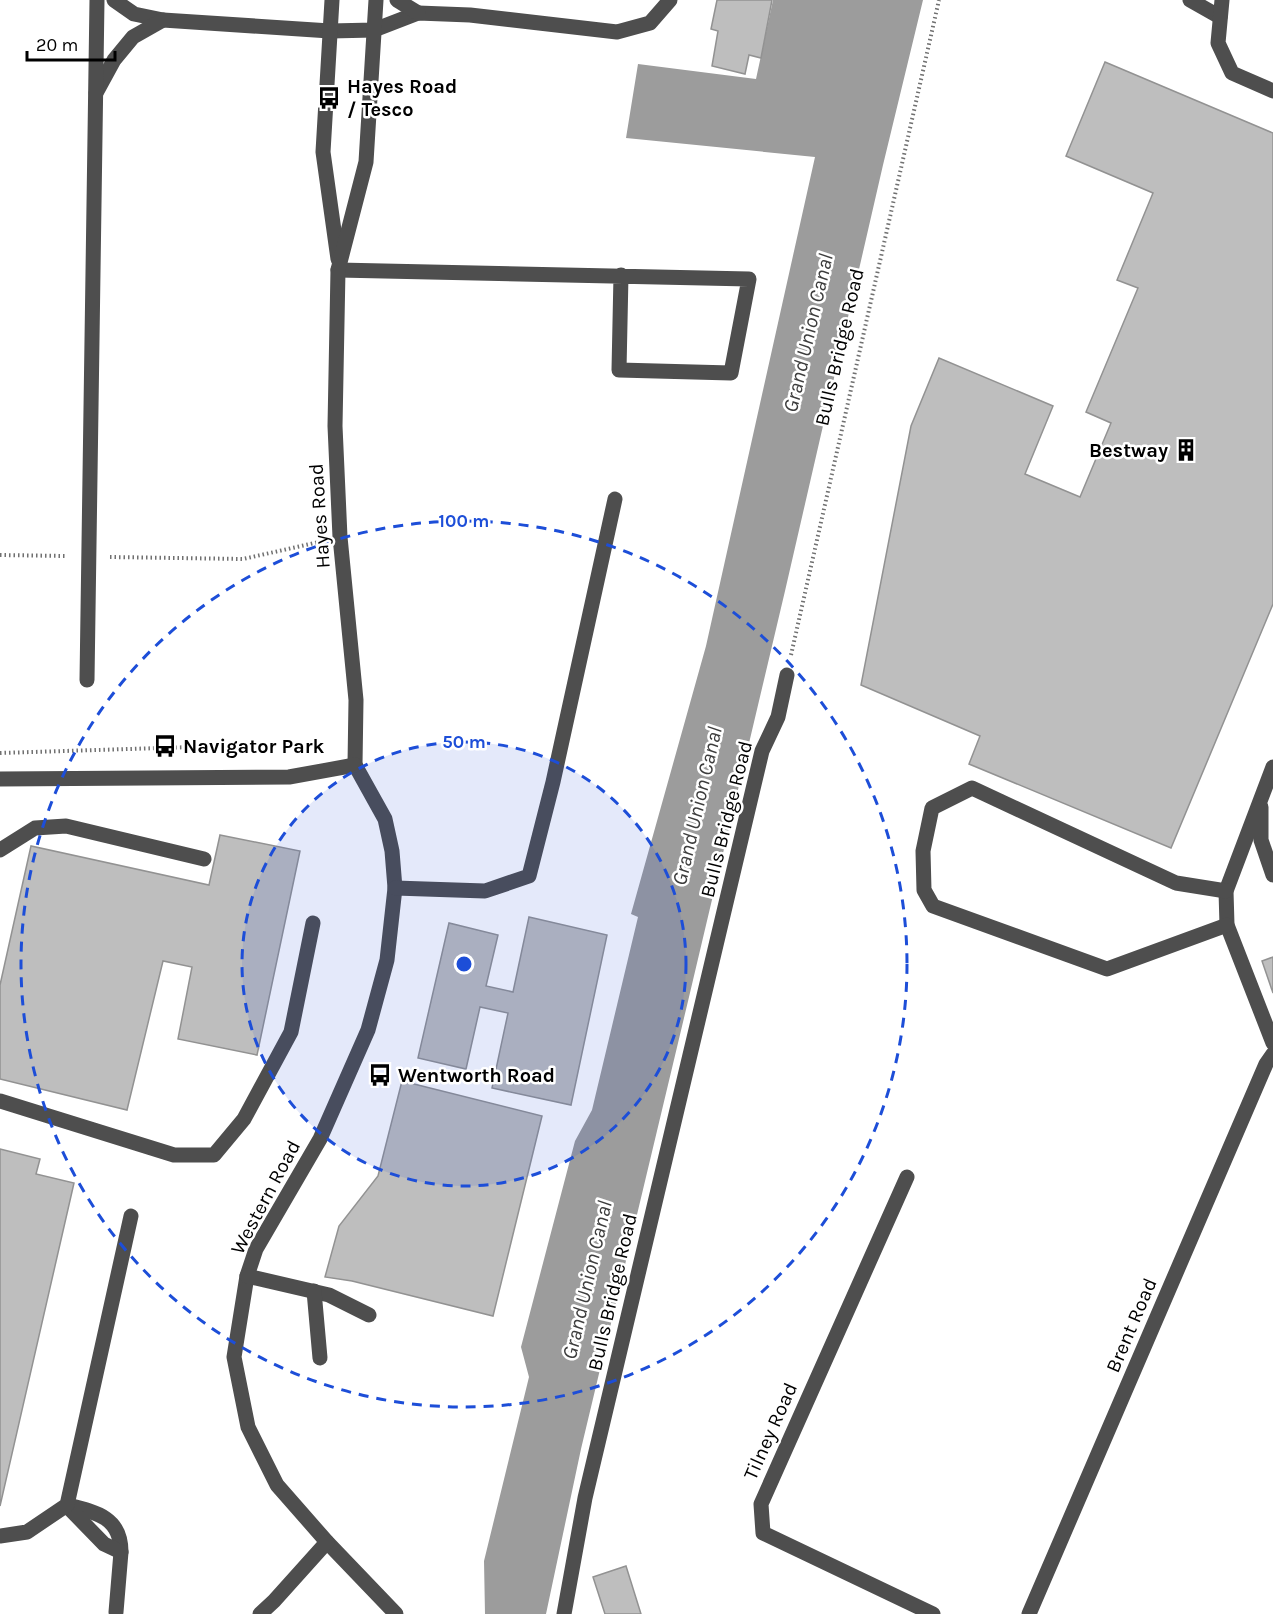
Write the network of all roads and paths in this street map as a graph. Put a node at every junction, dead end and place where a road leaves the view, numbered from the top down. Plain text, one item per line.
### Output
1 (97, 0) edge
2 (114, 0) edge
3 (332, 0) edge
4 (376, 0) edge
5 (397, 0) edge
6 (670, 0) edge
7 (939, 0) edge
8 (1190, 0) edge
9 (1222, 0) edge
10 (418, 12) junction
11 (1220, 17) junction
12 (163, 20) junction
13 (374, 30) junction
14 (330, 31) junction
15 (1273, 91) edge
16 (95, 96) junction
17 (338, 267) junction
18 (621, 275) junction
19 (615, 499) dead end
20 (340, 537) junction
21 (0, 555) edge
22 (89, 556) junction
23 (787, 675) joint
24 (87, 680) dead end
25 (225, 746) dead end
26 (0, 753) edge
27 (355, 765) junction
28 (1273, 767) edge
29 (0, 779) edge
30 (1260, 798) junction
31 (0, 850) edge
32 (204, 859) dead end
33 (1273, 875) edge
34 (395, 888) junction
35 (1226, 891) junction
36 (313, 923) dead end
37 (1227, 925) junction
38 (1273, 1043) edge
39 (1273, 1054) edge
40 (0, 1101) edge
41 (907, 1177) dead end
42 (131, 1216) dead end
43 (247, 1276) junction
44 (314, 1291) junction
45 (369, 1315) dead end
46 (320, 1358) dead end
47 (67, 1505) junction
48 (0, 1536) edge
49 (327, 1542) junction
50 (114, 1613) edge
51 (260, 1614) edge
52 (396, 1614) edge
53 (564, 1614) edge
54 (933, 1614) edge
55 (1029, 1614) edge

1 - 16 street
2 - 12 street
3 - 14 street, Hayes Road
4 - 13 street, Hayes Road
5 - 10 street
6 - 10 street
7 - 23 path, Bulls Bridge Road
8 - 11 street
9 - 11 street
10 - 13 street
11 - 15 street
12 - 14 street
12 - 16 street
13 - 14 street
13 - 17 street, Hayes Road
14 - 17 street, Hayes Road
16 - 22 street
17 - 18 street
17 - 20 street, Hayes Road
18 - 18 street
19 - 34 street
20 - 22 path
20 - 27 street, Hayes Road
21 - 22 path
22 - 24 street
23 - 53 street, Bulls Bridge Road
25 - 26 path
27 - 29 street
27 - 34 street, Western Road
28 - 30 street
30 - 33 street
30 - 35 street
31 - 32 street
34 - 43 street, Western Road
35 - 37 street
35 - 37 street
36 - 40 street
37 - 38 street
39 - 55 street, Brent Road
41 - 54 street, Tilney Road
42 - 47 street
43 - 44 street
43 - 49 street, Western Road
44 - 45 street
44 - 46 street
47 - 48 street
47 - 50 street
49 - 51 street
49 - 52 street, Western Road

